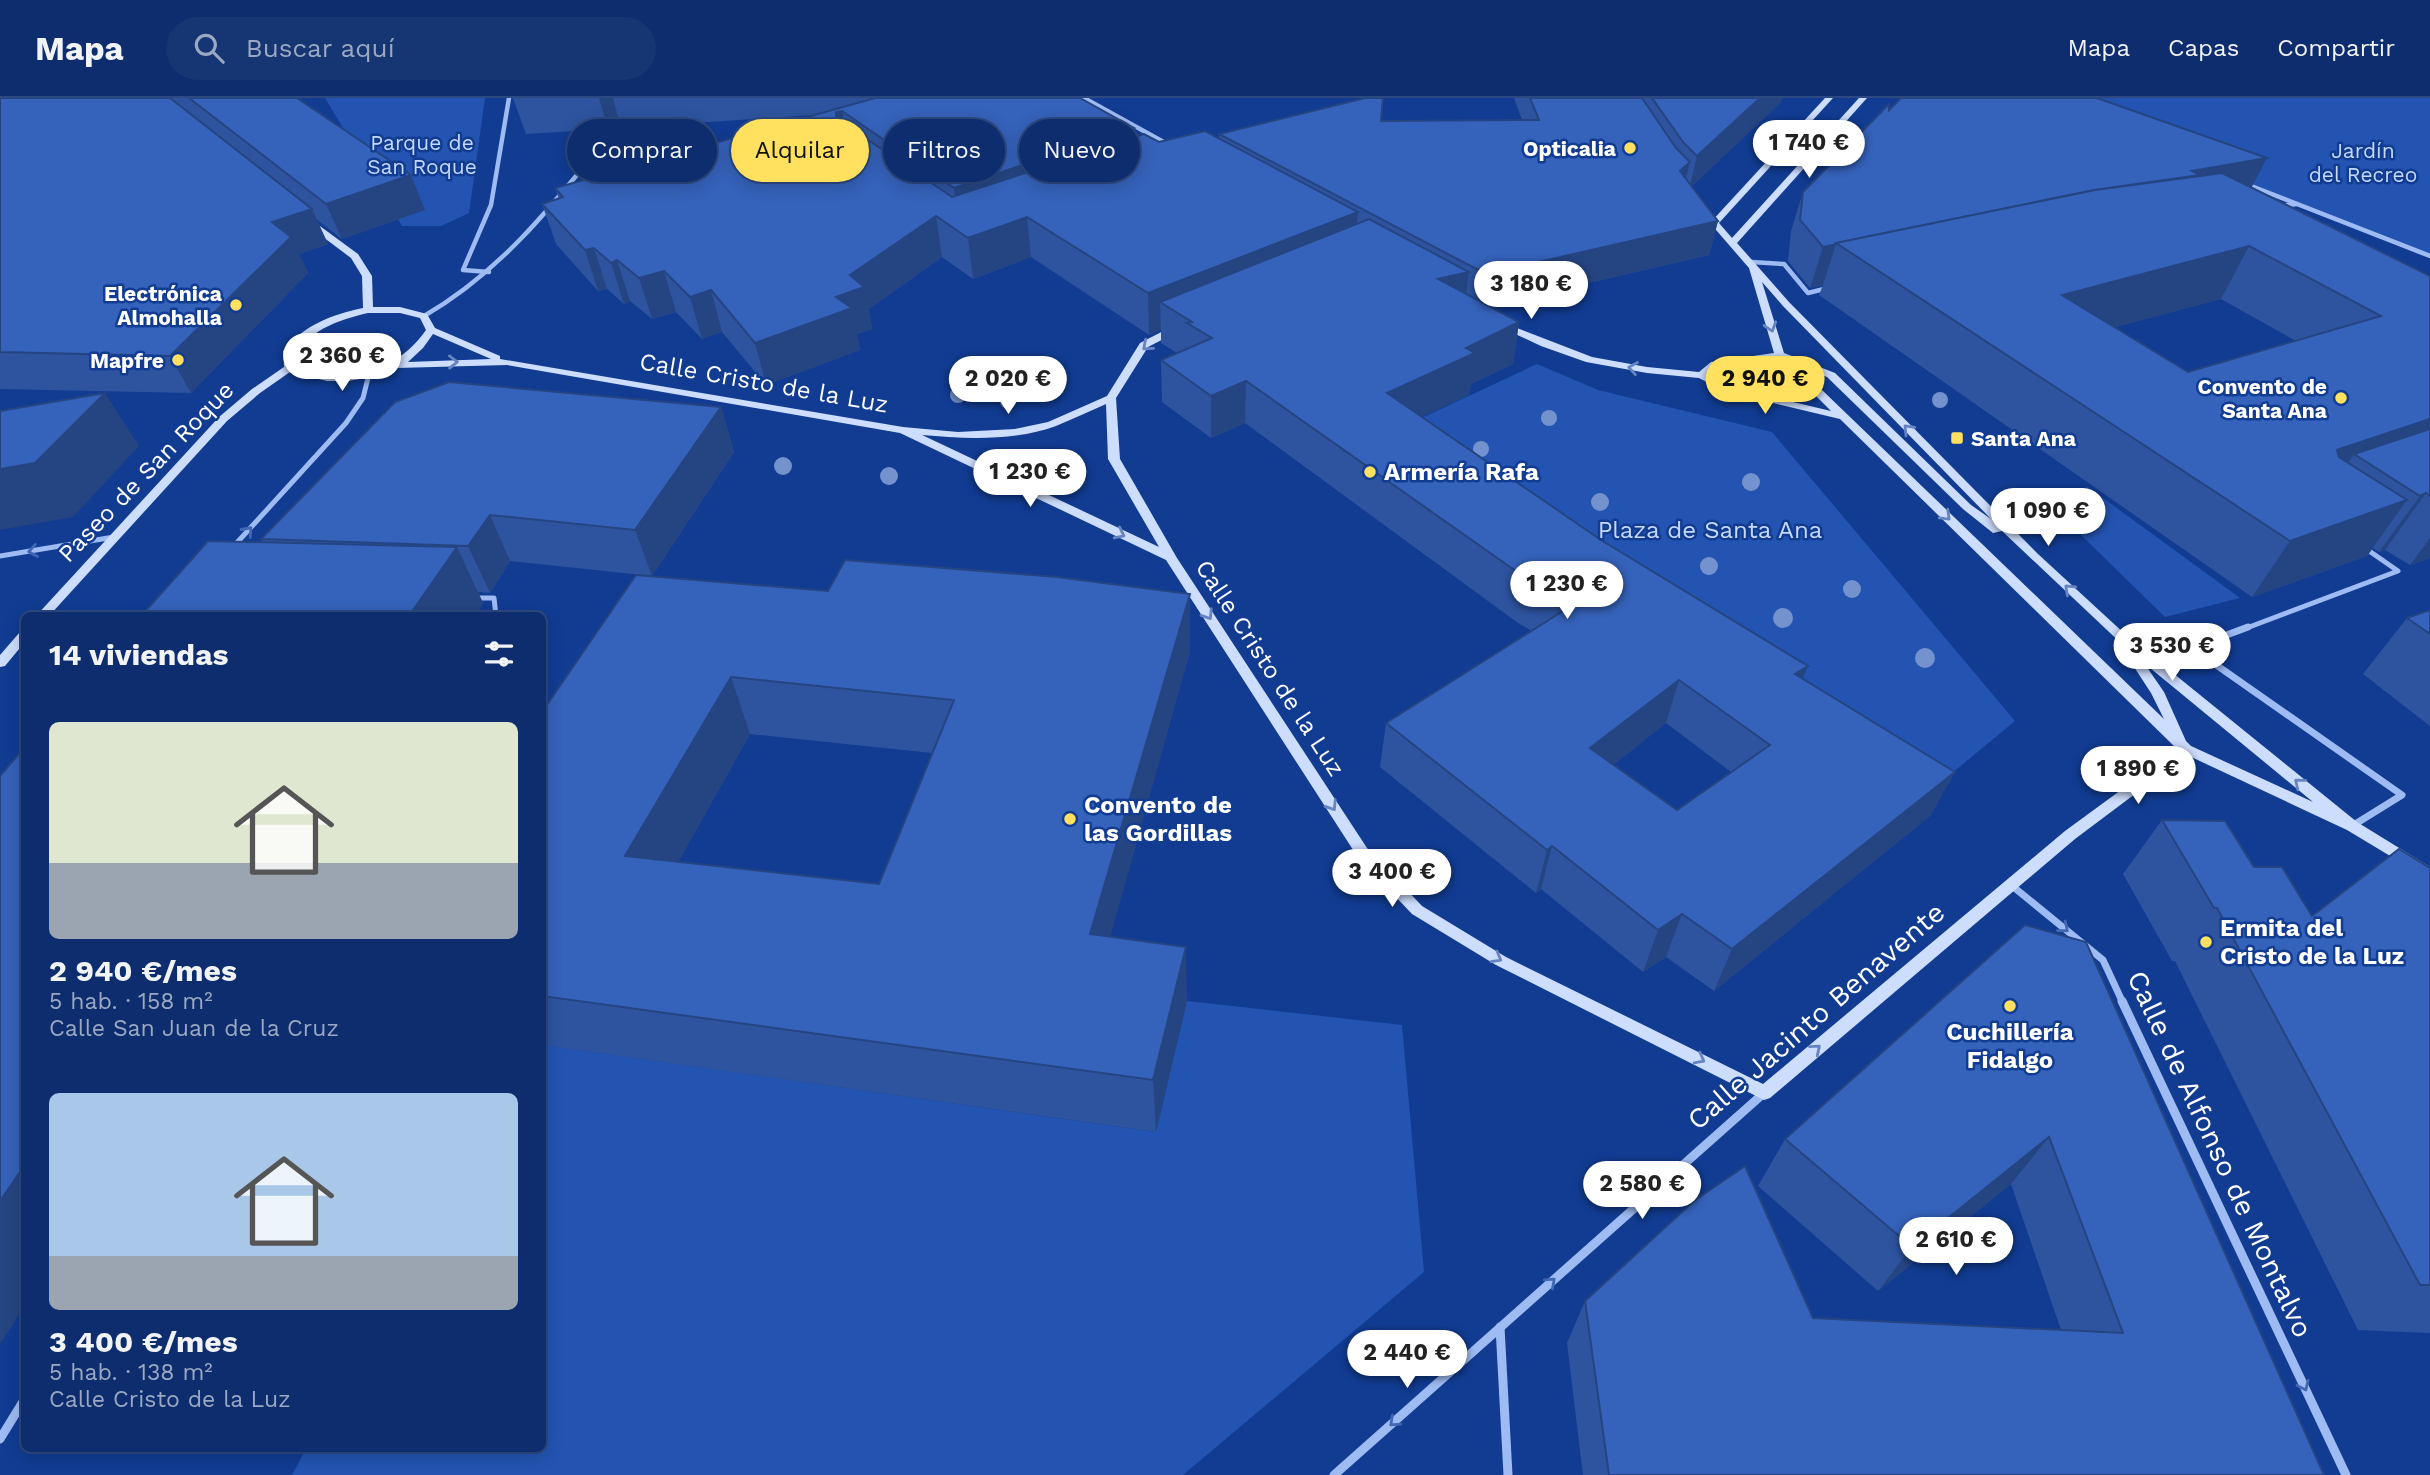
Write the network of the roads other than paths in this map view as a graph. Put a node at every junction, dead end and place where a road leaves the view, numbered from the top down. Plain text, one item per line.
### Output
1 (509, 98) edge
2 (1084, 98) edge
3 (1097, 98) edge
4 (1829, 98) edge
5 (1863, 98) edge
6 (1098, 106) junction
7 (632, 108) dead end
8 (1175, 148) edge
9 (2234, 180) edge
10 (2297, 204) junction
11 (2270, 208) edge
12 (1705, 214) edge
13 (302, 217) edge
14 (1713, 223) junction
15 (1732, 243) junction
16 (2430, 256) edge
17 (1751, 262) junction
18 (489, 272) junction
19 (1834, 287) edge
20 (368, 310) junction
21 (424, 316) junction
22 (1488, 319) edge
23 (1188, 324) edge
24 (431, 330) junction
25 (1780, 355) junction
26 (508, 362) junction
27 (398, 365) junction
28 (289, 368) junction
29 (369, 374) junction
30 (1701, 375) junction
31 (1111, 398) junction
32 (1844, 417) junction
33 (904, 430) junction
34 (114, 537) junction
35 (2357, 543) edge
36 (226, 555) edge
37 (0, 556) edge
38 (2034, 557) junction
39 (1171, 558) junction
40 (466, 597) dead end
41 (46, 612) edge
42 (496, 612) edge
43 (21, 638) edge
44 (2122, 638) junction
45 (0, 663) edge
46 (2186, 749) junction
47 (2352, 826) junction
48 (2430, 874) edge
49 (2011, 885) junction
50 (1764, 1093) junction
51 (1500, 1327) junction
52 (21, 1405) edge
53 (0, 1439) edge
54 (1334, 1475) edge
55 (1508, 1475) edge
56 (2346, 1475) edge

1 - 18 street
2 - 6 street
3 - 6 street
4 - 14 street
5 - 15 street
6 - 8 street
7 - 18 street
9 - 10 street
10 - 11 street
10 - 16 street
12 - 14 street
13 - 20 street
14 - 15 street
15 - 17 street
17 - 19 street
17 -> 25 street
38 -> 17 street
18 - 21 street
20 - 21 street
20 - 28 street
21 - 24 street
30 -> 22 street
23 -> 31 street
24 - 26 street, Calle Cristo de la Luz
24 - 27 street
25 - 30 street
25 - 32 street
25 - 38 street
27 -> 26 street, Calle Cristo de la Luz
26 - 33 street, Calle Cristo de la Luz
27 - 29 street
28 - 29 street
28 - 34 street, Paseo de San Roque
36 -> 29 street
30 - 32 street
31 - 33 street
31 - 39 street
32 -> 46 street
33 -> 39 street, Calle Cristo de la Luz
34 -> 37 street
34 - 41 street, Paseo de San Roque
35 - 47 street
44 -> 38 street
39 -> 50 street, Calle Cristo de la Luz
40 - 42 street
43 - 45 street
44 - 46 street
47 -> 44 street
46 - 47 street
46 - 49 street, Calle Jacinto Benavente
47 - 48 street
50 -> 49 street, Calle Jacinto Benavente
49 -> 56 street, Calle de Alfonso de Montalvo
51 -> 50 street, Calle Jacinto Benavente
51 -> 54 street, Calle Jacinto Benavente
51 - 55 street
52 - 53 street

